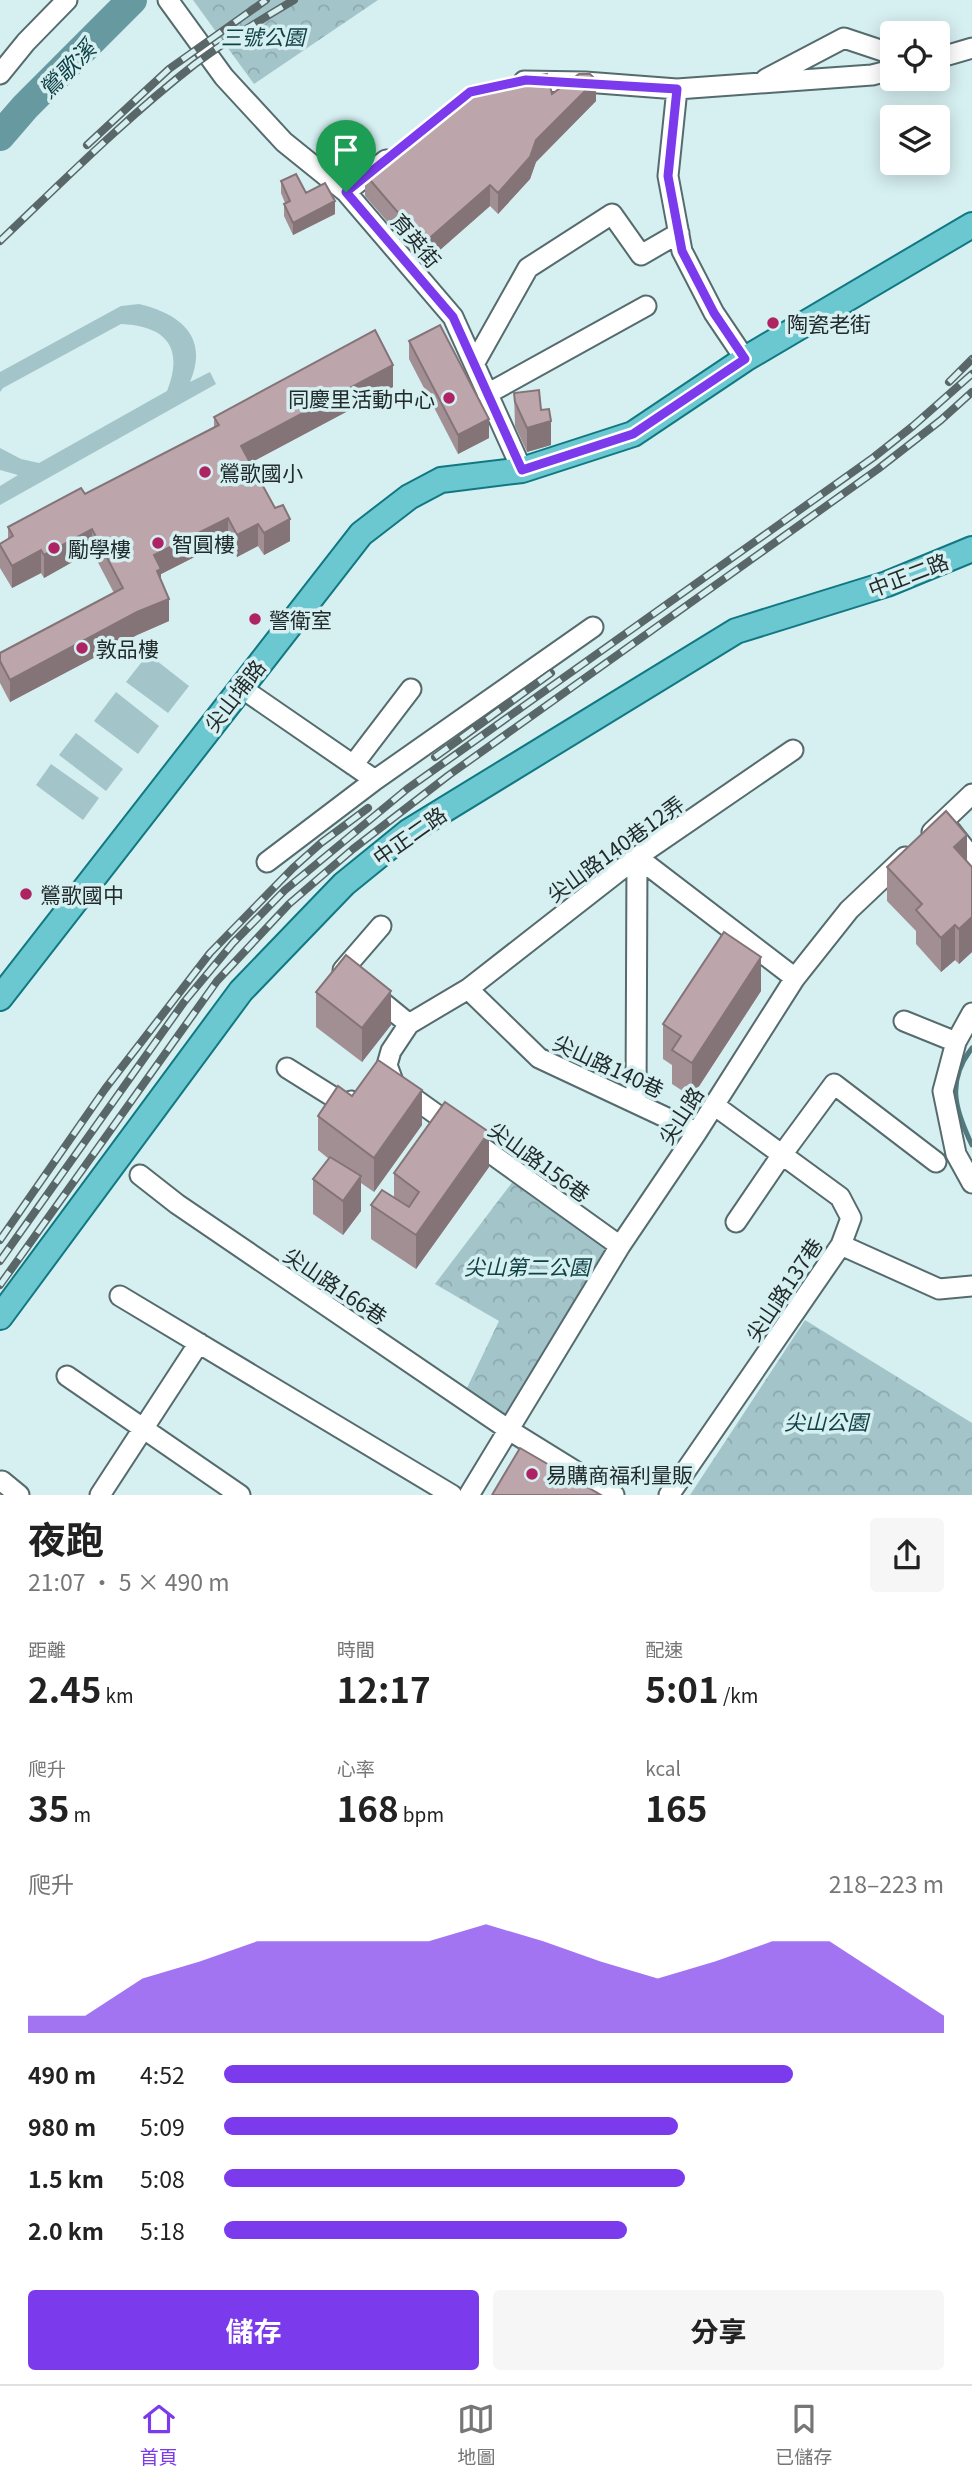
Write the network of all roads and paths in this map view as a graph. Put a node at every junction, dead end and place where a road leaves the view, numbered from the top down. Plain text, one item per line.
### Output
1 (67, 0) edge
2 (171, 5) edge
3 (972, 48) edge
4 (880, 50) edge
5 (950, 54) edge
6 (880, 73) edge
7 (0, 74) edge
8 (758, 83) junction
9 (504, 85) edge
10 (677, 89) junction
11 (398, 150) edge
12 (346, 192) junction
13 (972, 225) edge
14 (679, 233) junction
15 (646, 306) dead end
16 (745, 359) junction
17 (474, 364) junction
18 (487, 394) junction
19 (522, 470) junction
20 (972, 549) edge
21 (593, 627) dead end
22 (240, 687) junction
23 (411, 689) dead end
24 (793, 750) dead end
25 (353, 765) junction
26 (375, 780) junction
27 (972, 794) edge
28 (943, 822) junction
29 (637, 857) junction
30 (972, 858) edge
31 (267, 862) dead end
32 (381, 926) dead end
33 (795, 978) junction
34 (468, 989) junction
35 (0, 998) edge
36 (972, 1013) edge
37 (904, 1021) dead end
38 (409, 1024) junction
39 (956, 1042) junction
40 (287, 1069) dead end
41 (394, 1084) junction
42 (636, 1103) junction
43 (714, 1105) junction
44 (697, 1132) junction
45 (781, 1156) junction
46 (936, 1162) dead end
47 (140, 1175) dead end
48 (972, 1183) edge
49 (736, 1222) dead end
50 (841, 1245) junction
51 (620, 1246) junction
52 (972, 1286) edge
53 (120, 1296) dead end
54 (0, 1317) edge
55 (199, 1343) junction
56 (67, 1376) dead end
57 (142, 1429) junction
58 (509, 1430) junction
59 (2, 1481) dead end
60 (19, 1495) edge
61 (100, 1495) edge
62 (240, 1495) edge
63 (452, 1495) edge
64 (469, 1495) edge
65 (614, 1495) edge
66 (668, 1495) edge

1 - 7 street
2 - 12 street, 育英街
3 - 5 street
4 - 8 street
6 - 8 street
8 - 10 street
9 - 10 street
10 - 14 street
11 - 12 street
12 - 17 street, 育英街
13 - 16 main road, 尖山埔路
14 - 16 street
14 - 17 street
15 - 18 street
16 - 19 main road, 尖山埔路
17 - 18 street, 育英街
18 - 19 street, 育英街
19 - 22 main road, 尖山埔路
20 - 54 main road, 中正二路
21 - 26 street
22 - 25 street
22 - 35 main road, 尖山埔路
23 - 25 street
24 - 29 street, 尖山路140巷12弄
25 - 26 street
26 - 31 street
27 - 28 street, 尖山路
28 - 30 street
28 - 33 street, 尖山路
29 - 33 street
29 - 34 street, 尖山路140巷12弄
29 - 42 street
32 - 38 street
33 - 43 street, 尖山路
34 - 38 street
34 - 42 street, 尖山路140巷
36 - 39 street
37 - 39 street
38 - 41 street
39 - 48 street
40 - 41 street
41 - 51 street, 尖山路156巷
42 - 44 street, 尖山路140巷
43 - 44 street, 尖山路
43 - 45 street, 尖山路137巷
44 - 51 street, 尖山路
45 - 46 street
45 - 49 street
45 - 50 street, 尖山路137巷
47 - 58 street, 尖山路166巷
50 - 52 street
50 - 66 street, 尖山路137巷
51 - 58 street, 尖山路
53 - 55 street
55 - 57 street
55 - 63 street
56 - 57 street
57 - 61 street
57 - 62 street
58 - 64 street, 尖山路
58 - 65 street
59 - 60 street

